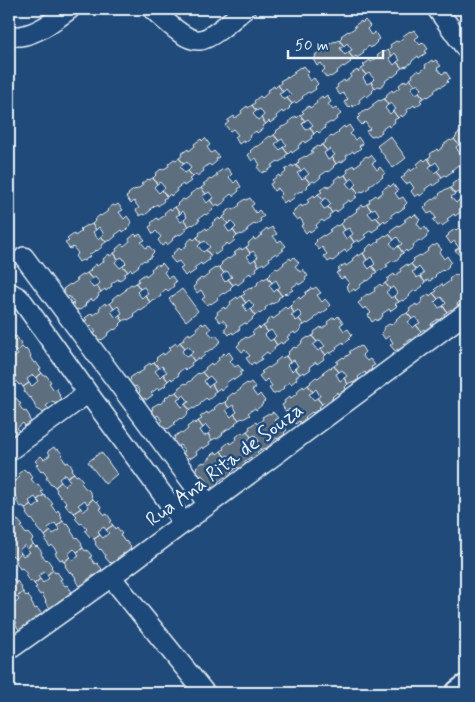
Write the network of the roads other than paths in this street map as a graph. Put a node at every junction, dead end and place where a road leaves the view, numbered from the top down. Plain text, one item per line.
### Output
1 (70, 9) edge
2 (152, 9) edge
3 (245, 9) edge
4 (437, 9) edge
5 (9, 36) edge
6 (466, 50) edge
7 (24, 257) dead end
8 (9, 292) edge
9 (466, 313) edge
10 (88, 393) junction
11 (9, 451) edge
12 (208, 504) junction
13 (183, 522) junction
14 (111, 577) junction
15 (9, 650) edge
16 (466, 687) edge
17 (205, 693) edge
18 (458, 693) edge

1 - 5 street
2 - 3 street
4 - 6 street
7 - 12 street
8 - 10 street
9 - 12 street, Rua Ana Rita de Souza
10 - 11 street
10 - 13 street
12 - 13 street, Rua Ana Rita de Souza
13 - 14 street, Rua Ana Rita de Souza
14 - 15 street, Rua Ana Rita de Souza
14 - 17 street
16 - 18 main road

